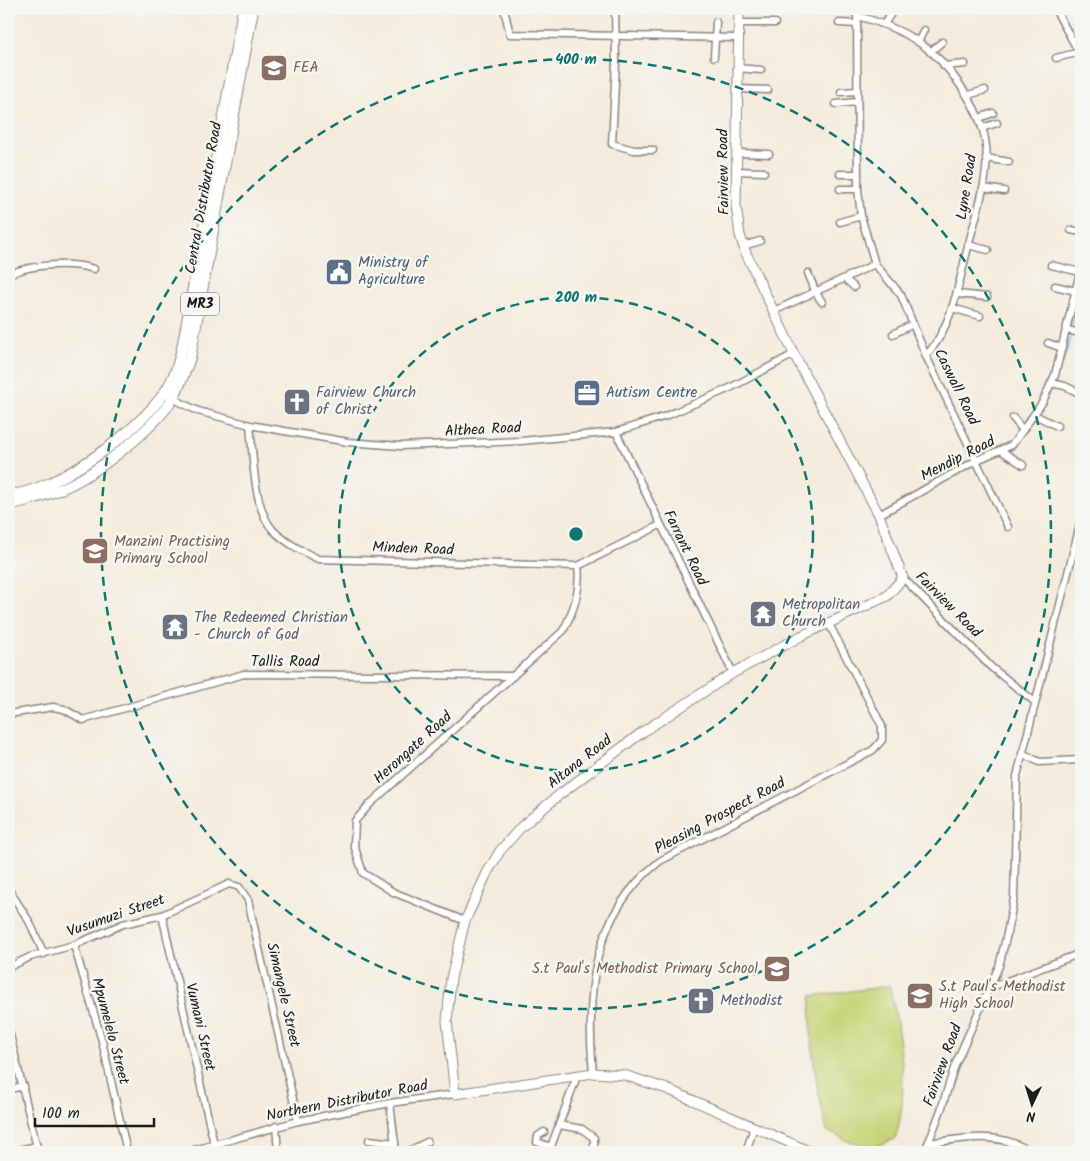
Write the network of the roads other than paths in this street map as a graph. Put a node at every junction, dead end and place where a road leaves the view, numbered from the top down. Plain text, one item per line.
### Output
1 (243, 9) edge
2 (253, 9) edge
3 (504, 9) edge
4 (615, 9) edge
5 (739, 9) edge
6 (1055, 9) edge
7 (842, 10) dead end
8 (857, 12) edge
9 (892, 12) dead end
10 (716, 22) dead end
11 (738, 23) junction
12 (775, 23) dead end
13 (839, 23) dead end
14 (857, 24) junction
15 (884, 24) junction
16 (924, 30) dead end
17 (616, 36) junction
18 (715, 38) junction
19 (738, 38) junction
20 (918, 42) junction
21 (942, 42) dead end
22 (930, 52) junction
23 (1080, 52) edge
24 (714, 57) dead end
25 (1056, 58) dead end
26 (965, 64) dead end
27 (944, 66) junction
28 (737, 68) junction
29 (761, 70) dead end
30 (737, 89) junction
31 (768, 90) dead end
32 (985, 90) dead end
33 (857, 91) junction
34 (841, 92) dead end
35 (968, 95) junction
36 (858, 102) junction
37 (836, 104) dead end
38 (993, 113) dead end
39 (979, 118) junction
40 (997, 123) dead end
41 (982, 128) junction
42 (653, 150) dead end
43 (737, 154) junction
44 (769, 154) dead end
45 (986, 158) junction
46 (1009, 162) dead end
47 (736, 171) junction
48 (764, 172) dead end
49 (840, 174) dead end
50 (858, 174) junction
51 (983, 188) junction
52 (840, 189) dead end
53 (858, 189) junction
54 (1004, 192) dead end
55 (862, 216) junction
56 (840, 222) dead end
57 (1071, 230) dead end
58 (1081, 232) edge
59 (760, 241) dead end
60 (968, 245) junction
61 (743, 246) junction
62 (988, 250) dead end
63 (874, 264) junction
64 (1052, 265) dead end
65 (94, 269) dead end
66 (1081, 270) edge
67 (808, 273) dead end
68 (10, 274) edge
69 (845, 278) junction
70 (1055, 286) dead end
71 (854, 287) dead end
72 (816, 293) junction
73 (958, 294) junction
74 (1077, 295) edge
75 (987, 297) dead end
76 (822, 302) dead end
77 (952, 308) junction
78 (774, 311) junction
79 (980, 316) dead end
80 (913, 324) junction
81 (1067, 330) junction
82 (1081, 333) edge
83 (892, 334) dead end
84 (1048, 343) dead end
85 (1062, 348) junction
86 (794, 354) junction
87 (926, 356) junction
88 (1051, 383) junction
89 (1081, 394) edge
90 (168, 396) junction
91 (1035, 415) junction
92 (1013, 418) dead end
93 (250, 425) junction
94 (1057, 426) dead end
95 (1023, 430) junction
96 (616, 432) junction
97 (1002, 451) junction
98 (977, 460) junction
99 (1023, 465) dead end
100 (9, 495) edge
101 (9, 505) edge
102 (879, 515) junction
103 (1081, 521) edge
104 (660, 525) junction
105 (1008, 527) dead end
106 (578, 566) junction
107 (903, 578) junction
108 (830, 624) junction
109 (734, 673) junction
110 (513, 676) junction
111 (1035, 702) junction
112 (9, 714) edge
113 (1022, 753) junction
114 (1081, 760) edge
115 (230, 884) joint
116 (9, 890) edge
117 (162, 915) junction
118 (465, 921) junction
119 (74, 945) junction
120 (1081, 953) edge
121 (44, 954) junction
122 (9, 967) edge
123 (989, 988) junction
124 (9, 1031) edge
125 (593, 1073) junction
126 (577, 1076) junction
127 (24, 1086) junction
128 (9, 1089) edge
129 (455, 1094) junction
130 (390, 1103) junction
131 (298, 1120) junction
132 (559, 1125) junction
133 (276, 1126) junction
134 (754, 1127) junction
135 (544, 1132) dead end
136 (369, 1140) dead end
137 (427, 1142) dead end
138 (395, 1143) junction
139 (928, 1143) junction
140 (214, 1144) junction
141 (594, 1148) dead end
142 (37, 1149) edge
143 (550, 1149) edge
144 (19, 1150) dead end
145 (128, 1152) edge
146 (187, 1152) edge
147 (278, 1152) edge
148 (396, 1152) edge
149 (407, 1152) edge
150 (746, 1152) edge
151 (811, 1152) edge
152 (925, 1152) edge
153 (1030, 1152) edge

1 - 90 highway, Central Distributor Road / MR3
2 - 90 highway, Central Distributor Road / MR3
3 - 17 street
4 - 17 street
5 - 11 main road, Fairview Road
6 - 23 street
7 - 8 street, Lyne Road
8 - 14 street
8 - 15 street, Lyne Road
9 - 15 street
10 - 18 street
11 - 12 street
11 - 19 main road, Fairview Road
13 - 14 street
14 - 33 street
15 - 20 street, Lyne Road
16 - 20 street
17 - 18 street
17 - 42 street
18 - 19 street
18 - 24 street
19 - 28 main road, Fairview Road
20 - 22 street, Lyne Road
21 - 22 street
22 - 27 street, Lyne Road
23 - 25 street
26 - 27 street
27 - 35 street, Lyne Road
28 - 29 street
28 - 30 main road, Fairview Road
30 - 31 street
30 - 43 main road, Fairview Road
32 - 35 street
33 - 34 street
33 - 36 street
35 - 39 street, Lyne Road
36 - 37 street
36 - 50 street
38 - 39 street
39 - 41 street, Lyne Road
40 - 41 street
41 - 45 street, Lyne Road
43 - 44 street
43 - 47 main road, Fairview Road
45 - 46 street
45 - 51 street, Lyne Road
47 - 48 street
47 - 61 main road, Fairview Road
49 - 50 street
50 - 53 street
51 - 54 street
51 - 60 street, Lyne Road
52 - 53 street
53 - 55 street
55 - 56 street
55 - 63 street
57 - 58 street
59 - 61 street
60 - 62 street
60 - 73 street, Lyne Road
61 - 78 main road, Fairview Road
63 - 69 street
63 - 80 street, Caswall Road
64 - 66 street
65 - 68 street
66 - 74 street, Mendip Road
67 - 72 street
69 - 71 street
69 - 72 street
70 - 74 street
72 - 76 street
72 - 78 street
73 - 75 street
73 - 77 street, Lyne Road
74 - 81 street, Mendip Road
77 - 79 street
77 - 87 street, Lyne Road
78 - 86 main road, Fairview Road
80 - 83 street
80 - 87 street, Caswall Road
81 - 82 street
81 - 85 street, Mendip Road
84 - 85 street
85 - 88 street, Mendip Road
86 - 96 street, Althea Road
86 - 102 main road, Fairview Road
87 - 98 street, Caswall Road
88 - 89 street
88 - 91 street, Mendip Road
90 - 93 street, Althea Road
90 - 100 highway, Central Distributor Road / MR3
90 - 101 highway, Central Distributor Road / MR3
91 - 94 street
91 - 95 street, Mendip Road
92 - 95 street
93 - 96 street, Althea Road
93 - 106 street, Minden Road
95 - 97 street, Mendip Road
96 - 104 street, Farrant Road
97 - 98 street, Mendip Road
97 - 99 street
98 - 102 street, Mendip Road
98 - 105 street, Caswall Road
102 - 107 main road, Fairview Road
103 - 111 street
104 - 106 street, Minden Road
104 - 109 street, Farrant Road
106 - 110 street, Herongate Road
107 - 108 main road, Altana Road
107 - 111 street, Fairview Road
108 - 109 main road, Altana Road
108 - 125 street, Pleasing Prospect Road
109 - 118 main road, Altana Road
110 - 112 street, Tallis Road
110 - 118 street, Herongate Road
111 - 113 street, Fairview Road
113 - 114 street
113 - 123 street, Fairview Road
115 - 117 street, Vusumuzi Street
115 - 131 street, Simangele Street
116 - 121 street
117 - 119 street, Vusumuzi Street
117 - 140 street, Vumani Street
118 - 129 main road, Altana Road
119 - 121 street, Vusumuzi Street
119 - 145 street, Mpumelelo Street
120 - 123 street
121 - 122 street, Vusumuzi Street
123 - 139 street, Fairview Road
124 - 127 street
125 - 126 main road
125 - 134 main road
126 - 129 main road
126 - 132 street
127 - 128 street
127 - 142 street
129 - 130 street, Northern Distributor Road
130 - 131 street, Northern Distributor Road
130 - 138 street
131 - 133 street, Northern Distributor Road
132 - 141 street
132 - 143 street
133 - 140 street, Northern Distributor Road
133 - 147 street
134 - 150 street
134 - 151 main road
135 - 143 street
136 - 138 street
137 - 149 street
138 - 148 street
139 - 152 street, Fairview Road
139 - 153 street
140 - 146 street, Northern Distributor Road
142 - 144 street

